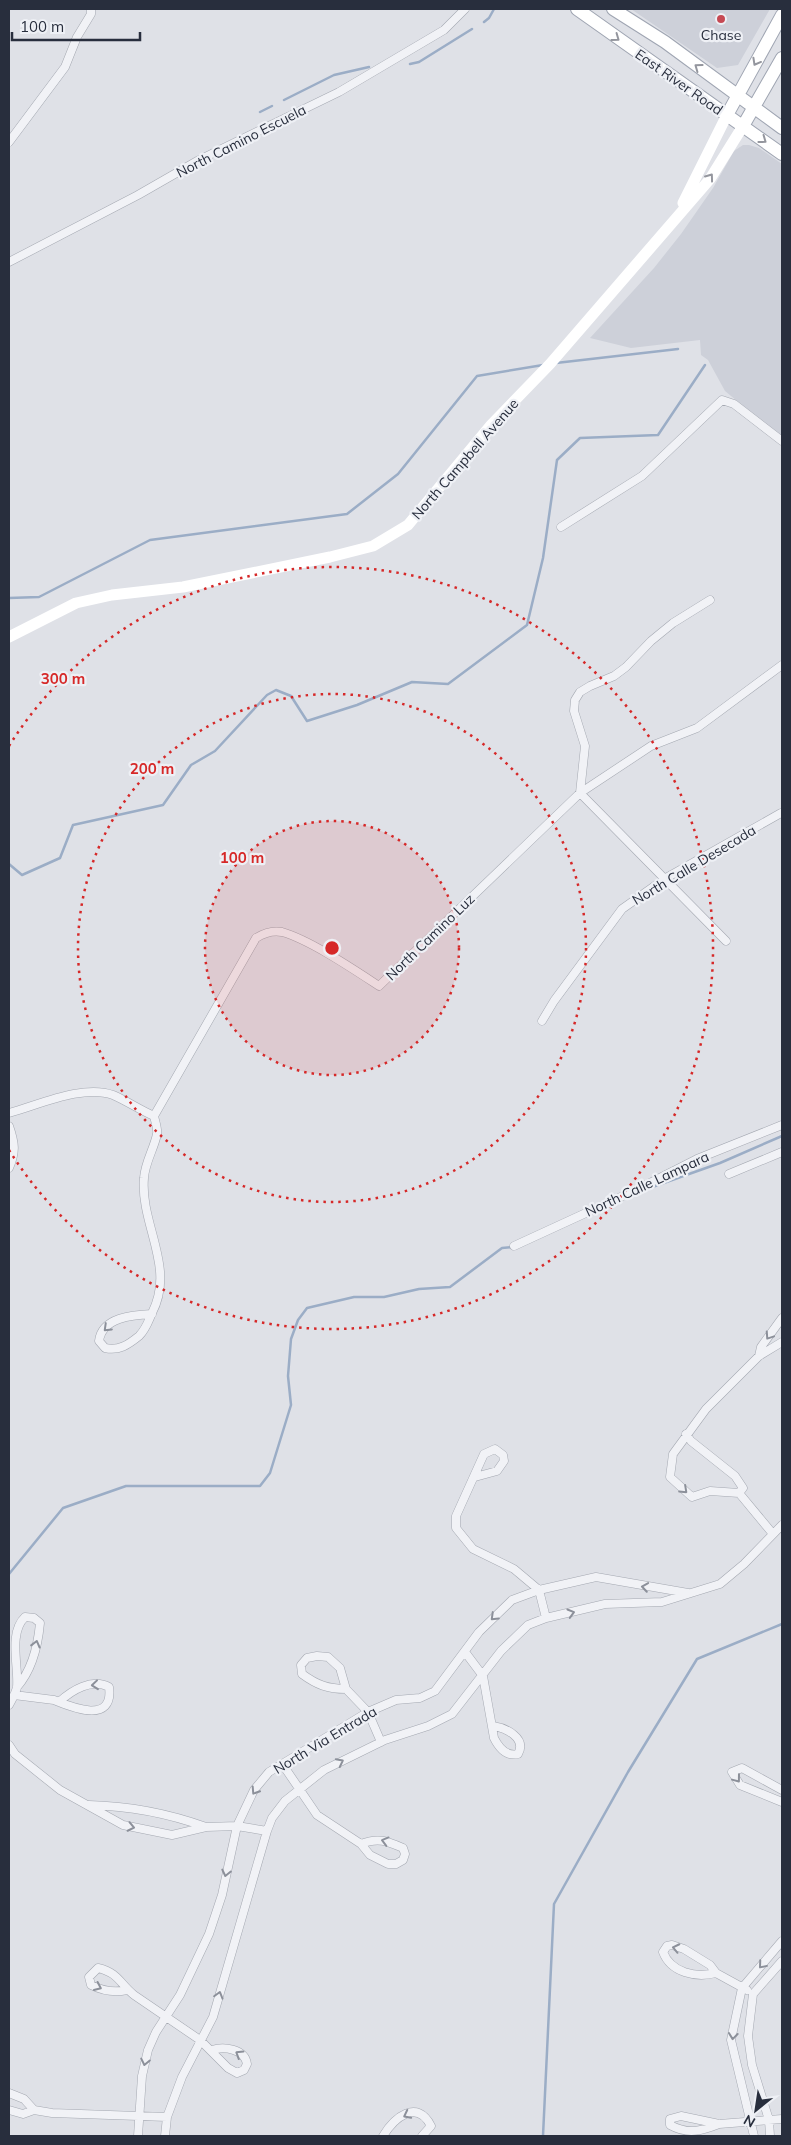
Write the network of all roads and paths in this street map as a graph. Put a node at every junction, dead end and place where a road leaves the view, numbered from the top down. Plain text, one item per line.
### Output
1 (91, 9) edge
2 (466, 9) edge
3 (577, 9) edge
4 (613, 9) edge
5 (782, 15) edge
6 (782, 58) edge
7 (738, 96) junction
8 (754, 107) junction
9 (727, 115) junction
10 (743, 126) junction
11 (782, 128) edge
12 (9, 142) edge
13 (782, 154) edge
14 (678, 214) junction
15 (9, 262) edge
16 (782, 441) edge
17 (561, 527) dead end
18 (710, 600) dead end
19 (9, 637) edge
20 (782, 665) edge
21 (580, 793) junction
22 (781, 813) dead end
23 (666, 878) junction
24 (726, 940) dead end
25 (542, 1021) dead end
26 (9, 1113) edge
27 (154, 1116) junction
28 (782, 1125) edge
29 (9, 1126) edge
30 (782, 1152) edge
31 (9, 1168) edge
32 (729, 1174) dead end
33 (514, 1246) dead end
34 (152, 1314) junction
35 (782, 1318) edge
36 (782, 1342) edge
37 (759, 1356) junction
38 (686, 1434) junction
39 (474, 1477) dead end
40 (739, 1493) junction
41 (782, 1525) edge
42 (773, 1534) junction
43 (539, 1590) junction
44 (694, 1594) junction
45 (546, 1618) junction
46 (465, 1652) junction
47 (483, 1676) junction
48 (346, 1689) junction
49 (16, 1691) junction
50 (59, 1702) junction
51 (9, 1705) edge
52 (368, 1712) junction
53 (493, 1726) dead end
54 (381, 1742) junction
55 (9, 1745) edge
56 (283, 1764) junction
57 (300, 1789) junction
58 (782, 1790) edge
59 (782, 1802) edge
60 (88, 1805) junction
61 (237, 1826) junction
62 (206, 1827) junction
63 (267, 1831) junction
64 (361, 1844) junction
65 (782, 1941) edge
66 (782, 1961) edge
67 (716, 1973) junction
68 (742, 1988) junction
69 (127, 1990) junction
70 (753, 1994) junction
71 (166, 2018) junction
72 (200, 2040) junction
73 (212, 2050) dead end
74 (9, 2093) edge
75 (9, 2110) edge
76 (34, 2110) junction
77 (141, 2116) junction
78 (167, 2117) junction
79 (782, 2119) edge
80 (769, 2120) junction
81 (753, 2123) junction
82 (719, 2124) junction
83 (138, 2136) edge
84 (165, 2136) edge
85 (383, 2136) edge
86 (422, 2136) edge
87 (754, 2136) edge
88 (770, 2136) edge

1 - 12 street
2 - 15 street, North Camino Escuela
3 -> 9 main road, East River Road
7 -> 4 main road, East River Road
5 -> 7 main road, North Campbell Avenue
6 - 8 main road, North Campbell Avenue
7 - 8 main road, East River Road
7 - 9 main road, North Campbell Avenue
8 - 10 main road, North Campbell Avenue
8 - 11 main road, East River Road
9 - 10 main road, East River Road
9 - 14 main road, North Campbell Avenue
10 -> 13 main road, East River Road
14 -> 10 main road, North Campbell Avenue
14 - 19 main road, North Campbell Avenue
16 - 17 street
18 - 21 street
20 - 21 street, North Camino Luz
21 - 23 street
21 - 27 street, North Camino Luz
22 - 23 street, North Calle Desecada
23 - 24 street
23 - 25 street, North Calle Desecada
26 - 27 street
27 - 34 street
28 - 33 street, North Calle Lampara
29 - 31 street
30 - 32 street
34 -> 34 street
35 -> 37 street
36 - 37 street
37 - 38 street
38 - 40 street
38 -> 40 street
39 - 43 street
40 - 42 street
41 - 42 street, North Via Entrada
42 - 44 street, North Via Entrada
44 -> 43 street, North Via Entrada
43 - 45 street
43 -> 46 street, North Via Entrada
45 -> 44 street, North Via Entrada
45 - 47 street, North Via Entrada
46 - 47 street
46 - 52 street, North Via Entrada
47 - 53 street
47 - 54 street, North Via Entrada
48 - 48 street
48 - 52 street
49 -> 49 street
49 - 50 street
49 - 51 street
50 -> 50 street
52 - 54 street
52 - 56 street, North Via Entrada
57 -> 54 street, North Via Entrada
55 - 60 street
56 - 57 street
56 -> 61 street, North Via Entrada
57 - 63 street, North Via Entrada
57 - 64 street
58 -> 59 street
60 - 62 street
60 -> 62 street
61 - 62 street
61 - 63 street
61 -> 71 street, North Via Entrada
72 -> 63 street, North Via Entrada
64 -> 64 street
65 -> 68 street
66 - 70 street
67 -> 67 street
67 - 68 street
68 - 70 street
68 -> 81 street
69 -> 69 street
69 - 71 street
70 - 80 street
71 - 72 street
71 -> 77 street, North Via Entrada
72 - 73 street
72 - 78 street, North Via Entrada
74 - 76 street
75 - 76 street
76 - 77 street
77 - 78 street
77 - 83 street, North Via Entrada
78 - 84 street, North Via Entrada
79 - 80 street
80 - 81 street
80 - 88 street
81 - 82 street
81 - 87 street
82 - 82 street
86 -> 85 street

